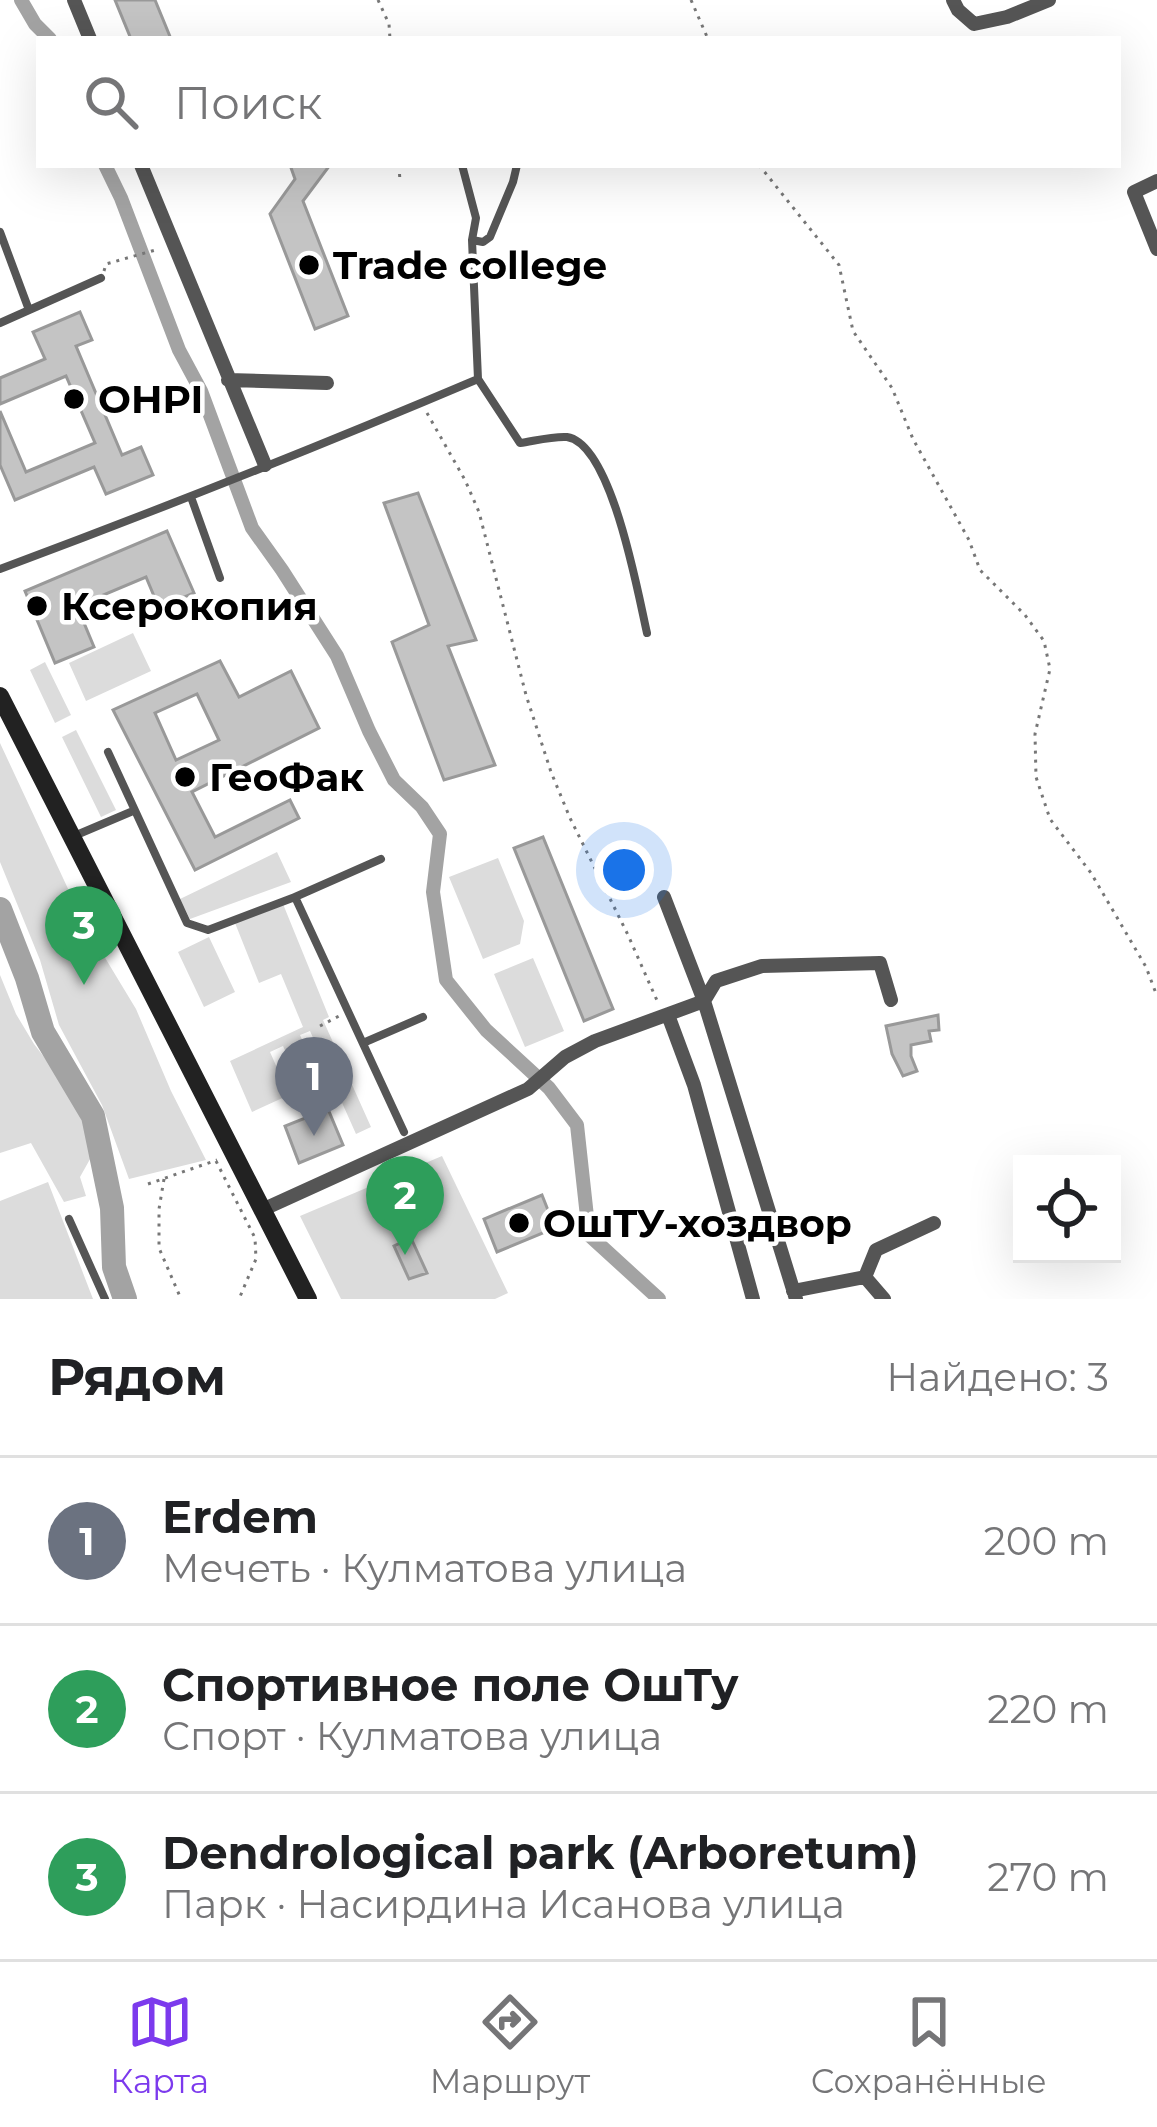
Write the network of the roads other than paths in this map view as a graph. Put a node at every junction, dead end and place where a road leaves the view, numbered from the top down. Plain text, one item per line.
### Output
1 (74, 0) edge
2 (953, 0) edge
3 (1049, 0) edge
4 (89, 36) edge
5 (142, 168) edge
6 (463, 168) edge
7 (516, 168) edge
8 (1157, 182) edge
9 (0, 232) edge
10 (472, 240) junction
11 (1157, 249) edge
12 (101, 278) road end
13 (29, 310) junction
14 (0, 323) edge
15 (478, 379) junction
16 (228, 380) junction
17 (327, 383) dead end
18 (265, 465) junction
19 (191, 497) junction
20 (0, 569) edge
21 (220, 578) dead end
22 (647, 633) dead end
23 (0, 696) edge
24 (108, 752) dead end
25 (134, 811) junction
26 (72, 837) junction
27 (381, 859) dead end
28 (295, 897) junction
29 (664, 897) dead end
30 (891, 1000) dead end
31 (704, 1001) junction
32 (668, 1015) junction
33 (423, 1017) dead end
34 (362, 1043) junction
35 (404, 1132) dead end
36 (264, 1209) junction
37 (69, 1219) dead end
38 (934, 1222) dead end
39 (865, 1277) junction
40 (794, 1295) edge
41 (105, 1299) edge
42 (308, 1299) edge
43 (753, 1299) edge
44 (884, 1299) edge

1 - 4 street
2 - 3 street
5 - 16 street
6 - 10 lane
7 - 10 lane
8 - 11 street
9 - 13 lane
10 - 15 lane
12 - 13 lane
13 - 14 lane
15 - 18 lane
15 - 22 lane
16 - 17 street
16 - 18 street
18 - 19 lane
19 - 20 lane
19 - 21 lane
23 - 26 main road
24 - 25 lane
25 - 26 lane
25 - 28 lane
26 - 36 main road
27 - 28 lane
28 - 34 lane
29 - 31 street
30 - 31 street
31 - 32 street
31 - 40 street
32 - 36 street
32 - 43 street
33 - 34 lane
34 - 35 lane
36 - 42 main road
37 - 41 lane
38 - 39 street
39 - 40 street
39 - 44 street

